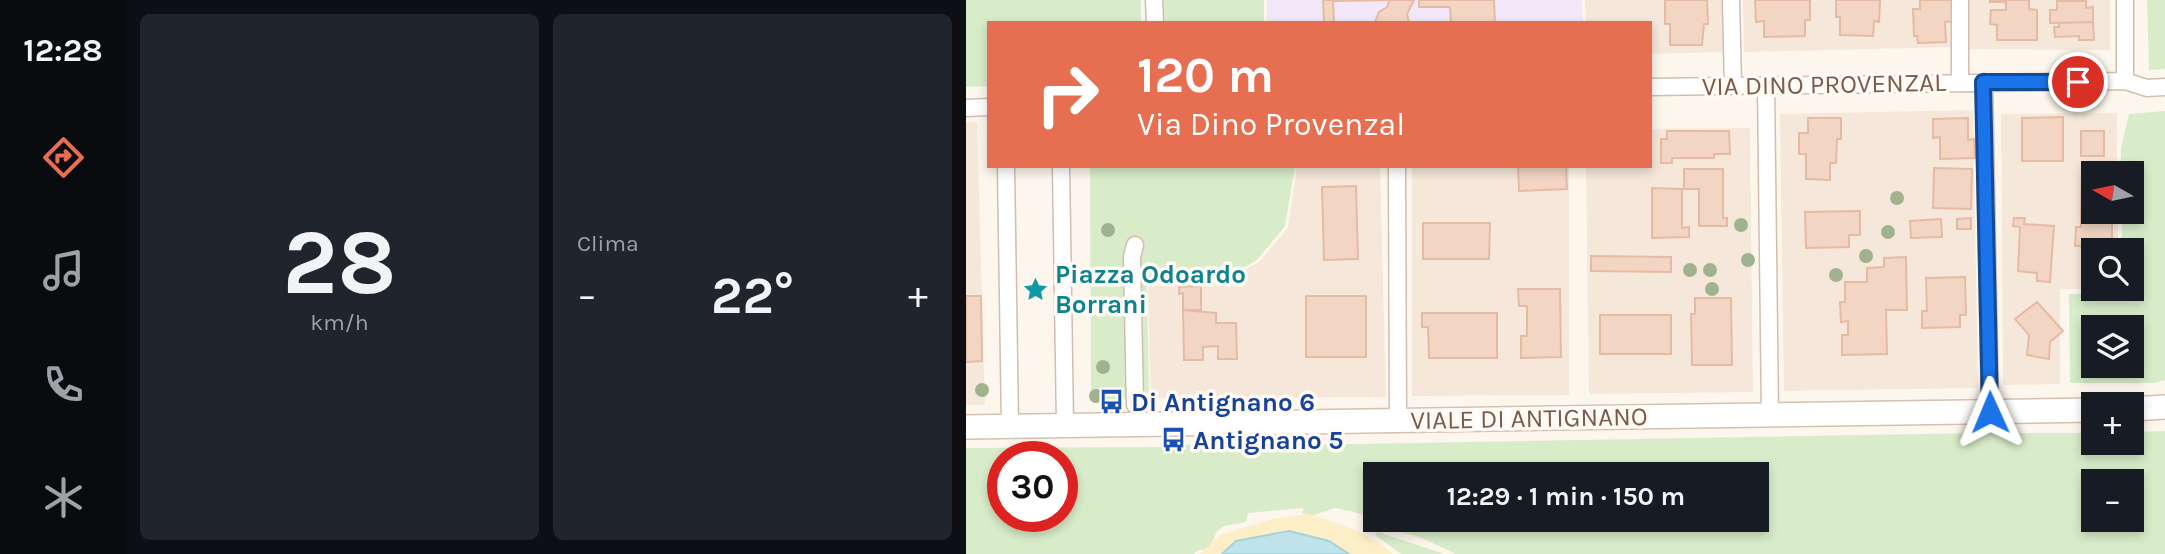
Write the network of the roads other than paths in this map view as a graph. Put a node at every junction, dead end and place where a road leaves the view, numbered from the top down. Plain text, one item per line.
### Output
1 (1154, 0) edge
2 (1731, 0) edge
3 (1960, 0) edge
4 (2125, 0) edge
5 (1155, 21) edge
6 (2125, 81) junction
7 (1960, 82) junction
8 (1983, 82) junction
9 (1766, 85) junction
10 (1733, 86) junction
11 (1652, 87) edge
12 (2165, 87) edge
13 (987, 107) edge
14 (966, 108) edge
15 (1006, 168) edge
16 (1060, 168) edge
17 (1396, 168) edge
18 (1135, 245) dead end
19 (1135, 405) dead end
20 (2165, 407) edge
21 (2144, 408) edge
22 (2081, 410) edge
23 (1990, 412) junction
24 (1770, 415) junction
25 (1398, 420) junction
26 (1065, 425) junction
27 (1010, 426) junction
28 (966, 427) edge

1 - 5 street
2 - 10 street
3 - 7 street
4 - 6 street
6 - 8 street, VIA DINO PROVENZAL
6 - 12 street, VIA DINO PROVENZAL
7 - 8 street, VIA DINO PROVENZAL
7 - 9 street, VIA DINO PROVENZAL
8 - 23 street
9 - 10 street, VIA DINO PROVENZAL
9 - 24 street
10 - 11 street, VIA DINO PROVENZAL
13 - 14 street
15 - 27 street
16 - 26 street
17 - 25 street
18 - 19 street
20 - 21 main road
22 - 23 main road, VIALE DI ANTIGNANO
23 - 24 main road, VIALE DI ANTIGNANO
24 - 25 main road, VIALE DI ANTIGNANO
25 - 26 main road, VIALE DI ANTIGNANO
26 - 27 main road, VIALE DI ANTIGNANO
27 - 28 main road, VIALE DI ANTIGNANO

